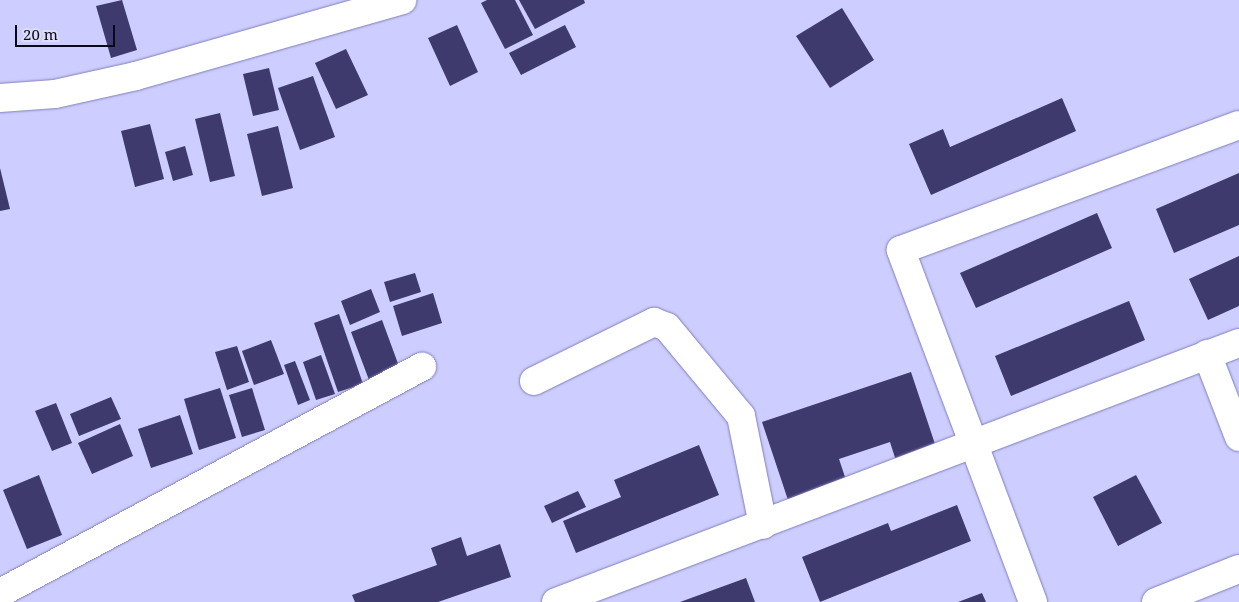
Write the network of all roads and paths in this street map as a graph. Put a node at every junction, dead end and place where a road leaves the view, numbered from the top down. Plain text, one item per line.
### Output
1 (402, 0) edge
2 (0, 98) edge
3 (1239, 125) edge
4 (1239, 343) edge
5 (1207, 354) junction
6 (422, 367) dead end
7 (534, 381) dead end
8 (1239, 437) edge
9 (974, 446) junction
10 (763, 525) junction
11 (1239, 569) edge
12 (0, 593) edge
13 (556, 602) edge
14 (1033, 602) edge
15 (1156, 602) edge

1 - 2 street
3 - 9 street
4 - 5 street
5 - 8 street
5 - 9 street
6 - 12 street
7 - 10 street
9 - 10 street
9 - 14 street
10 - 13 street
11 - 15 street

